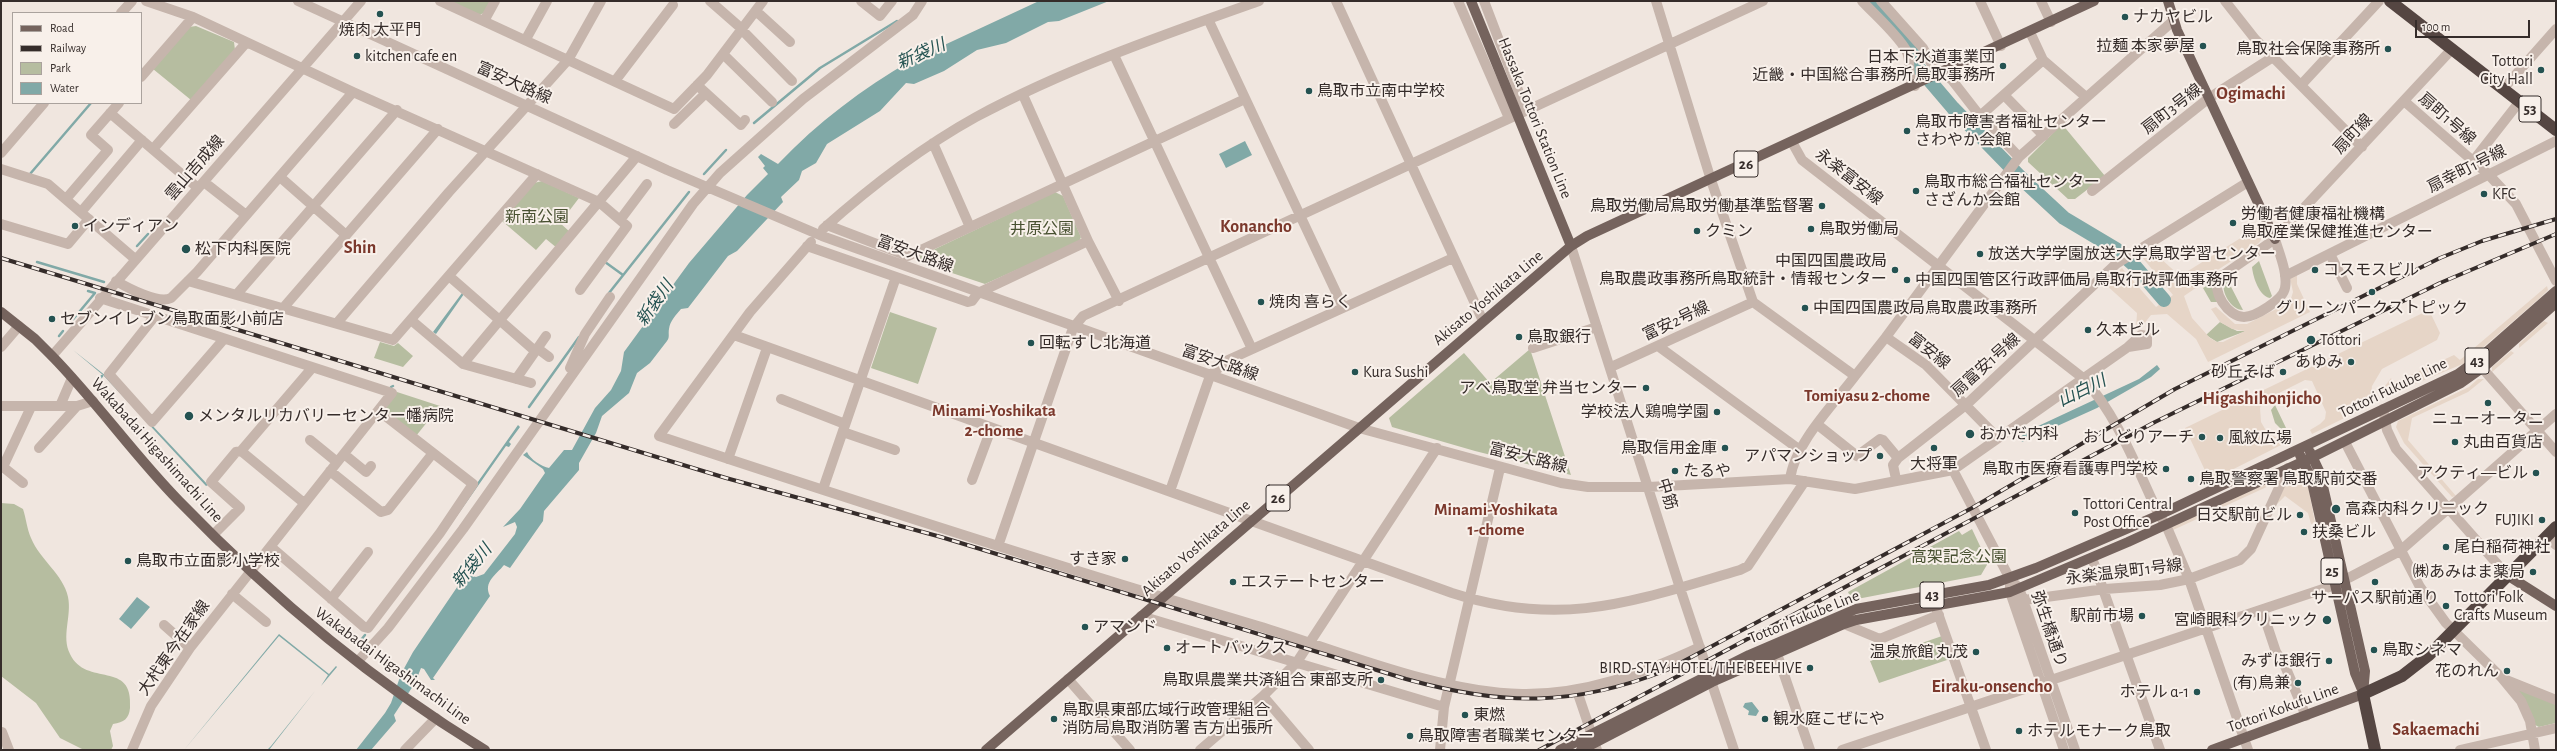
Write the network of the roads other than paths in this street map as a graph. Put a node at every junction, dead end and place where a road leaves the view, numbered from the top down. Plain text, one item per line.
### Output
1 (132, 1) edge
2 (146, 1) edge
3 (298, 1) edge
4 (361, 1) edge
5 (440, 1) edge
6 (495, 1) edge
7 (547, 1) edge
8 (601, 1) edge
9 (710, 1) edge
10 (763, 1) edge
11 (861, 1) edge
12 (892, 1) edge
13 (922, 1) edge
14 (1259, 1) edge
15 (1336, 1) edge
16 (1458, 1) edge
17 (1471, 1) edge
18 (1484, 1) edge
19 (1656, 1) edge
20 (1764, 1) edge
21 (1862, 1) edge
22 (1881, 1) edge
23 (1980, 1) edge
24 (2040, 1) edge
25 (2094, 1) edge
26 (2168, 1) edge
27 (2225, 1) edge
28 (2379, 1) edge
29 (2390, 1) edge
30 (673, 5) dead end
31 (756, 11) junction
32 (122, 12) edge
33 (193, 17) junction
34 (1208, 19) junction
35 (484, 21) junction
36 (2173, 21) junction
37 (344, 22) junction
38 (2051, 22) junction
39 (742, 29) junction
40 (2556, 29) edge
41 (2030, 32) junction
42 (526, 39) junction
43 (246, 42) junction
44 (790, 42) dead end
45 (1670, 45) junction
46 (2001, 46) junction
47 (2452, 49) junction
48 (723, 54) junction
49 (1114, 55) junction
50 (2272, 56) junction
51 (568, 60) junction
52 (2043, 60) junction
53 (303, 67) junction
54 (1938, 74) junction
55 (142, 77) edge
56 (615, 81) junction
57 (792, 81) dead end
58 (1918, 84) junction
59 (697, 85) junction
60 (2301, 85) junction
61 (2503, 89) junction
62 (353, 92) junction
63 (706, 93) junction
64 (1023, 95) junction
65 (2004, 95) junction
66 (2086, 97) junction
67 (2210, 98) junction
68 (1245, 99) junction
69 (2404, 101) junction
70 (2520, 101) junction
71 (772, 102) dead end
72 (43, 104) edge
73 (118, 104) edge
74 (526, 105) junction
75 (397, 110) junction
76 (110, 113) junction
77 (1518, 114) junction
78 (1980, 116) junction
79 (745, 120) dead end
80 (674, 124) dead end
81 (438, 129) junction
82 (2556, 130) edge
83 (2044, 136) junction
84 (142, 140) junction
85 (1154, 140) junction
86 (2556, 141) edge
87 (1792, 142) junction
88 (933, 143) junction
89 (2362, 147) junction
90 (153, 149) junction
91 (486, 151) junction
92 (1, 153) edge
93 (637, 156) junction
94 (2019, 158) junction
95 (2473, 161) junction
96 (1410, 164) junction
97 (1, 169) edge
98 (537, 174) junction
99 (2489, 176) junction
100 (280, 177) junction
101 (1711, 180) junction
102 (2248, 182) junction
103 (647, 184) dead end
104 (1063, 184) junction
105 (201, 185) junction
106 (713, 190) junction
107 (2092, 191) dead end
108 (66, 200) junction
109 (599, 202) junction
110 (313, 207) junction
111 (81, 212) junction
112 (246, 216) junction
113 (1300, 216) junction
114 (90, 219) junction
115 (620, 220) junction
116 (1, 224) edge
117 (2270, 226) junction
118 (970, 227) junction
119 (346, 235) junction
120 (2275, 239) junction
121 (1088, 241) junction
122 (1571, 246) junction
123 (2259, 252) junction
124 (2330, 254) junction
125 (135, 258) junction
126 (1452, 258) junction
127 (1208, 259) junction
128 (2280, 259) junction
129 (1938, 265) junction
130 (449, 276) junction
131 (2284, 276) junction
132 (896, 277) junction
133 (188, 281) junction
134 (2556, 281) edge
135 (116, 282) junction
136 (2347, 288) dead end
137 (580, 290) dead end
138 (2556, 291) edge
139 (978, 293) junction
140 (237, 294) junction
141 (610, 297) dead end
142 (100, 298) junction
143 (1119, 300) junction
144 (1753, 302) junction
145 (2556, 304) edge
146 (284, 307) junction
147 (1343, 307) junction
148 (1, 312) edge
149 (155, 316) junction
150 (411, 320) junction
151 (500, 321) junction
152 (1483, 321) junction
153 (338, 323) junction
154 (19, 326) junction
155 (1597, 327) junction
156 (1073, 328) junction
157 (734, 335) junction
158 (546, 336) dead end
159 (1886, 337) junction
160 (224, 339) junction
161 (2034, 341) junction
162 (1658, 346) junction
163 (1, 347) edge
164 (2128, 347) dead end
165 (767, 348) junction
166 (1533, 348) dead end
167 (1252, 349) junction
168 (536, 350) junction
169 (52, 356) junction
170 (549, 357) dead end
171 (463, 364) junction
172 (2479, 365) junction
173 (1611, 367) junction
174 (312, 368) junction
175 (1210, 376) junction
176 (1855, 376) junction
177 (72, 378) junction
178 (2082, 378) junction
179 (516, 379) junction
180 (567, 380) junction
181 (860, 382) junction
182 (531, 383) dead end
183 (781, 399) dead end
184 (93, 402) junction
185 (1967, 404) junction
186 (1, 406) edge
187 (60, 406) junction
188 (77, 406) junction
189 (31, 407) junction
190 (2383, 409) junction
191 (378, 411) junction
192 (2556, 414) edge
193 (2386, 421) junction
194 (1818, 425) junction
195 (844, 428) junction
196 (1358, 428) junction
197 (991, 429) junction
198 (2536, 431) junction
199 (1998, 438) junction
200 (310, 440) dead end
201 (2345, 442) junction
202 (1033, 444) junction
203 (2307, 445) junction
204 (39, 448) dead end
205 (1437, 448) junction
206 (895, 450) dead end
207 (1800, 450) junction
208 (2297, 450) junction
209 (241, 451) junction
210 (2556, 452) edge
211 (433, 453) junction
212 (344, 454) junction
213 (1898, 458) junction
214 (728, 459) junction
215 (2308, 459) junction
216 (337, 462) junction
217 (371, 466) dead end
218 (1500, 468) junction
219 (2288, 468) junction
220 (1954, 470) junction
221 (330, 471) junction
222 (1790, 479) junction
223 (1896, 479) junction
224 (972, 480) dead end
225 (1805, 481) junction
226 (23, 483) dead end
227 (1649, 487) junction
228 (823, 489) junction
229 (1170, 491) junction
230 (304, 503) junction
231 (2448, 508) junction
232 (2158, 515) junction
233 (1252, 520) junction
234 (2166, 525) junction
235 (2556, 527) edge
236 (214, 534) junction
237 (2546, 536) junction
238 (2556, 545) edge
239 (998, 546) junction
240 (271, 547) junction
241 (2400, 551) junction
242 (368, 552) dead end
243 (2092, 558) junction
244 (1364, 561) junction
245 (251, 570) junction
246 (2507, 575) junction
247 (2010, 579) junction
248 (2189, 579) junction
249 (2340, 583) junction
250 (1680, 588) junction
251 (2105, 589) junction
252 (2014, 590) junction
253 (232, 594) junction
254 (1162, 598) junction
255 (1469, 598) junction
256 (331, 599) junction
257 (2024, 600) junction
258 (1935, 605) junction
259 (2556, 606) edge
260 (2262, 610) junction
261 (1939, 615) junction
262 (1141, 616) junction
263 (266, 622) dead end
264 (1844, 624) junction
265 (164, 625) dead end
266 (2208, 628) junction
267 (2454, 631) junction
268 (1310, 642) junction
269 (1700, 647) junction
270 (190, 648) junction
271 (1777, 654) junction
272 (2128, 655) junction
273 (1297, 662) junction
274 (360, 663) junction
275 (1711, 678) junction
276 (2502, 678) junction
277 (1068, 679) junction
278 (2046, 682) junction
279 (1450, 685) junction
280 (1577, 691) junction
281 (2364, 694) junction
282 (1263, 696) junction
283 (2554, 696) edge
284 (1444, 707) junction
285 (1972, 708) junction
286 (433, 715) junction
287 (2306, 716) junction
288 (2556, 728) edge
289 (2, 732) edge
290 (2532, 733) junction
291 (2246, 738) junction
292 (1594, 742) edge
293 (9, 750) edge
294 (132, 750) edge
295 (406, 750) edge
296 (485, 750) edge
297 (986, 750) edge
298 (1130, 750) edge
299 (1200, 750) edge
300 (1309, 750) edge
301 (1440, 750) edge
302 (1560, 750) edge
303 (1582, 750) edge
304 (1734, 750) edge
305 (1810, 750) edge
306 (1842, 750) edge
307 (1986, 750) edge
308 (2064, 750) edge
309 (2076, 750) edge
310 (2160, 750) edge
311 (2212, 750) edge
312 (2248, 750) edge
313 (2375, 750) edge
314 (2460, 750) edge
315 (2535, 750) edge

1 - 32 street
2 - 33 street
3 - 37 street, 富安大路線
4 - 37 street, 雲山吉成線
5 - 35 street
6 - 35 street
7 - 42 street
8 - 51 street
9 - 39 street
10 - 31 street
11 - 12 street
13 - 106 street
14 - 34 street
15 - 96 street
16 - 77 street
17 - 77 main road, Hassaka Tottori Station Line
18 - 77 street
19 - 45 street
20 - 45 street
21 - 58 street
22 - 54 street
23 - 46 street
24 - 38 street
25 - 38 main road, Akisato Yoshikata Line / 26
26 - 36 main road
27 - 50 street
28 - 60 street
29 - 47 highway, 53
30 - 56 street
31 - 39 street
31 - 44 street
33 - 43 street
33 - 55 street
34 - 49 street
34 - 68 street
35 - 42 street
36 - 66 street
36 - 67 main road
37 - 53 street, 雲山吉成線
37 - 74 street, 富安大路線
38 - 41 main road, Akisato Yoshikata Line / 26
39 - 48 street
39 - 57 street
40 - 61 street
41 - 46 main road, Akisato Yoshikata Line / 26
41 - 52 street
42 - 51 street
43 - 53 street
43 - 90 street
45 - 77 street
45 - 101 street
46 - 54 main road, Akisato Yoshikata Line / 26
47 - 61 highway, 53
47 - 69 street, 扇町線
48 - 59 street
48 - 71 street
49 - 64 street
49 - 85 street
50 - 60 street
50 - 67 street, 扇町3号線
51 - 56 street
51 - 74 street
52 - 65 street
52 - 66 street
53 - 62 street
53 - 105 street, 雲山吉成線
54 - 58 main road, Akisato Yoshikata Line / 26
54 - 78 street
56 - 59 street
58 - 87 main road, Akisato Yoshikata Line / 26
59 - 63 street
60 - 89 street
61 - 70 highway, 53
62 - 75 street
62 - 100 street
63 - 79 street
63 - 80 street
64 - 88 street
64 - 104 street
65 - 78 street
65 - 83 street
66 - 83 street
67 - 102 main road
67 - 107 street, 扇町3号線
68 - 85 street
68 - 113 street
69 - 89 street, 扇町線
69 - 95 street, 扇町1号線
70 - 82 highway, 53
70 - 95 street
72 - 92 street
73 - 76 street
74 - 91 street
74 - 93 street, 富安大路線
75 - 81 street
75 - 110 street
76 - 84 street
76 - 108 street
77 - 96 street
77 - 122 main road, Hassaka Tottori Station Line
78 - 94 street
81 - 91 street
81 - 119 street
83 - 94 street
84 - 90 street
84 - 111 street
85 - 104 street
85 - 127 street
86 - 99 street, 扇幸町1号線
87 - 101 main road, Akisato Yoshikata Line / 26
87 - 129 street, 永楽富安線
88 - 118 street
88 - 118 street
89 - 120 street, 扇町線
90 - 105 street
91 - 98 street
91 - 153 street
93 - 106 street, 富安大路線
93 - 109 street
94 - 129 street
95 - 99 street, 扇町1号線
96 - 113 street
96 - 126 street
97 - 108 street
98 - 109 street
98 - 130 street
99 - 124 street, 扇幸町1号線
99 - 134 street, 扇町1号線
100 - 110 street
100 - 112 street
101 - 122 main road, Akisato Yoshikata Line / 26
101 - 144 street
102 - 117 main road
102 - 161 street, 扇富安1号線
103 - 115 street
104 - 118 street
104 - 121 street
105 - 112 street
105 - 125 street, 雲山吉成線
106 - 139 street, 富安大路線
106 - 180 street
108 - 111 street
109 - 115 street
109 - 151 street
110 - 119 street
110 - 140 street
111 - 114 street
112 - 133 street
113 - 127 street
113 - 147 street
114 - 116 street
114 - 125 street
115 - 137 street
117 - 120 main road
117 - 123 street
119 - 146 street
120 - 123 street, 扇町線
120 - 128 street, 扇町線
121 - 139 street
121 - 143 street
122 - 152 main road, Akisato Yoshikata Line / 26
122 - 155 street, 中筋
123 - 128 street
123 - 131 street, 扇町線
124 - 131 street, 扇幸町1号線
124 - 136 street
125 - 135 street, 雲山吉成線
126 - 147 street
126 - 152 street
127 - 143 street
127 - 167 street
128 - 131 street, 扇町線
129 - 159 street
129 - 161 street, 永楽富安線
130 - 150 street
130 - 151 street
132 - 139 street
132 - 157 street
132 - 181 street
133 - 135 street
133 - 140 street
135 - 142 street, 雲山吉成線
138 - 172 main road, Tottori Fukube Line / 43
139 - 156 street, 富安大路線
140 - 146 street
141 - 180 street
142 - 149 street
142 - 169 street, 雲山吉成線
143 - 156 street
144 - 162 street, 富安2号線
144 - 176 street
145 - 172 main road, Tottori Fukube Line / 43
146 - 153 street
147 - 167 street
148 - 154 main road, Wakabadai Higashimachi Line
149 - 160 street
149 - 160 street
150 - 153 street
150 - 171 street
151 - 168 street
151 - 171 street
152 - 196 main road, Akisato Yoshikata Line / 26
154 - 163 street
154 - 169 main road, Wakabadai Higashimachi Line
155 - 166 street
155 - 173 street, 中筋
156 - 175 street, 富安大路線
156 - 202 street
157 - 165 street
157 - 214 street
158 - 168 street
159 - 176 street, 富安線
159 - 185 street, 富安線
160 - 174 street
161 - 178 street, 永楽富安線
161 - 185 street, 扇富安1号線
162 - 173 street, 富安2号線
162 - 207 street
164 - 178 street
165 - 181 street
165 - 214 street
167 - 175 street
168 - 170 street
168 - 179 street
169 - 177 main road, Wakabadai Higashimachi Line
171 - 179 street
172 - 190 main road, Tottori Fukube Line / 43
172 - 193 main road, Tottori Fukube Line / 43
172 - 198 street
173 - 227 street, 中筋
174 - 191 street, 大杙東今在家線
174 - 209 street
175 - 196 street, 富安大路線
175 - 229 street
176 - 194 street, 富安線
177 - 184 main road, Wakabadai Higashimachi Line
177 - 187 street
178 - 199 street
178 - 232 street, 永楽富安線
179 - 182 street
180 - 274 street
181 - 195 street
181 - 197 street
183 - 195 street
184 - 188 street
184 - 236 main road, Wakabadai Higashimachi Line
185 - 199 street, 富安線
185 - 213 street, 扇富安1号線
186 - 189 street
187 - 188 street
187 - 189 street
188 - 204 street
189 - 226 street
190 - 193 street
190 - 203 main road, Tottori Fukube Line / 43
191 - 211 street
191 - 212 street, 大杙東今在家線
192 - 198 street
193 - 201 main road, Tottori Fukube Line / 43
193 - 231 street
194 - 207 street, 富安線
194 - 213 street
195 - 206 street
195 - 228 street
196 - 205 street, 富安大路線
196 - 233 main road, Akisato Yoshikata Line / 26
197 - 202 street
197 - 224 street
198 - 210 street
198 - 231 street
199 - 220 street
200 - 216 street
201 - 215 main road, Tottori Fukube Line / 43
201 - 241 street
202 - 229 street
202 - 239 street
203 - 208 main road, Tottori Fukube Line / 43
203 - 215 main road, 25
205 - 218 street, 富安大路線
205 - 244 street
207 - 222 street, 富安線
208 - 215 main road, 25
208 - 232 main road, Tottori Fukube Line / 43
209 - 230 street
209 - 236 street
211 - 221 street
211 - 256 street
212 - 216 street, 大杙東今在家線
212 - 217 street
213 - 223 street
214 - 228 street
215 - 219 main road, Tottori Fukube Line / 43
215 - 249 main road, 25
216 - 221 street, 大杙東今在家線
218 - 227 street, 富安大路線
218 - 255 street
219 - 234 main road, Tottori Fukube Line / 43
219 - 248 street, 永楽温泉町1号線
220 - 223 street, 富安大路線
220 - 247 street
221 - 230 street, 大杙東今在家線
222 - 225 street, 富安大路線
222 - 227 street, 富安大路線
223 - 225 street, 富安大路線
225 - 250 street
227 - 250 street, 中筋
228 - 239 street
229 - 233 street
230 - 240 street, 大杙東今在家線
231 - 241 street
231 - 246 street
232 - 234 street, 永楽富安線
232 - 247 main road, Tottori Fukube Line / 43
233 - 244 street
233 - 254 main road, Akisato Yoshikata Line / 26
234 - 243 main road, Tottori Fukube Line / 43
234 - 248 street, 永楽富安線
235 - 237 highway
236 - 245 main road, Wakabadai Higashimachi Line
237 - 238 street
237 - 246 highway
239 - 254 street
240 - 245 street, 大杙東今在家線
240 - 256 street
241 - 249 street
241 - 267 street
242 - 256 street
243 - 251 street
243 - 252 main road, Tottori Fukube Line / 43
244 - 255 street
244 - 268 street
245 - 253 street, 大杙東今在家線
245 - 274 main road, Wakabadai Higashimachi Line
246 - 259 main road
246 - 267 highway
247 - 252 street, 弥生橋通り
247 - 275 main road, Tottori Fukube Line / 43
248 - 251 street, 永楽温泉町1号線
248 - 266 street, 永楽富安線
249 - 260 street
249 - 281 main road, 25
250 - 255 street
250 - 269 street, 中筋
251 - 257 street, 永楽温泉町1号線
251 - 272 street
252 - 257 street, 弥生橋通り
252 - 258 main road, Tottori Fukube Line / 43
252 - 278 street, 弥生橋通り
253 - 263 street
253 - 270 street, 大杙東今在家線
254 - 262 main road, Akisato Yoshikata Line / 26
254 - 268 street
255 - 279 street
257 - 278 street, 弥生橋通り
258 - 261 street
258 - 264 main road, Tottori Fukube Line / 43
260 - 266 street
260 - 287 street
261 - 264 street
261 - 285 street
262 - 273 street
262 - 277 main road, Akisato Yoshikata Line / 26
264 - 271 main road, Tottori Fukube Line / 43
265 - 270 street
266 - 272 street
266 - 291 street, 永楽富安線
267 - 276 street
267 - 281 highway
268 - 273 street
268 - 279 street
269 - 275 street, 中筋
269 - 280 street
270 - 294 street, 大杙東今在家線
271 - 275 main road, Tottori Fukube Line / 43
271 - 305 street
272 - 278 street
272 - 310 street
273 - 282 street
273 - 284 street
274 - 286 main road, Wakabadai Higashimachi Line
275 - 292 main road, Tottori Fukube Line / 43
275 - 304 street, 中筋
276 - 283 street
276 - 290 street
277 - 297 main road, Akisato Yoshikata Line / 26
277 - 298 street
278 - 285 street
278 - 308 street, 弥生橋通り
278 - 309 street, 弥生橋通り
279 - 280 street
279 - 284 street
280 - 292 street
281 - 287 main road, Tottori Kokufu Line
281 - 313 highway
282 - 299 street
282 - 300 street
284 - 301 street
285 - 306 street
285 - 307 street
286 - 295 street
286 - 296 main road, Wakabadai Higashimachi Line
287 - 291 main road, Tottori Kokufu Line
288 - 290 street
289 - 293 street
290 - 314 street
290 - 315 street
291 - 311 main road, Tottori Kokufu Line
291 - 312 street, 永楽富安線
292 - 302 main road, Tottori Fukube Line / 43
292 - 303 main road, Tottori Fukube Line / 43

